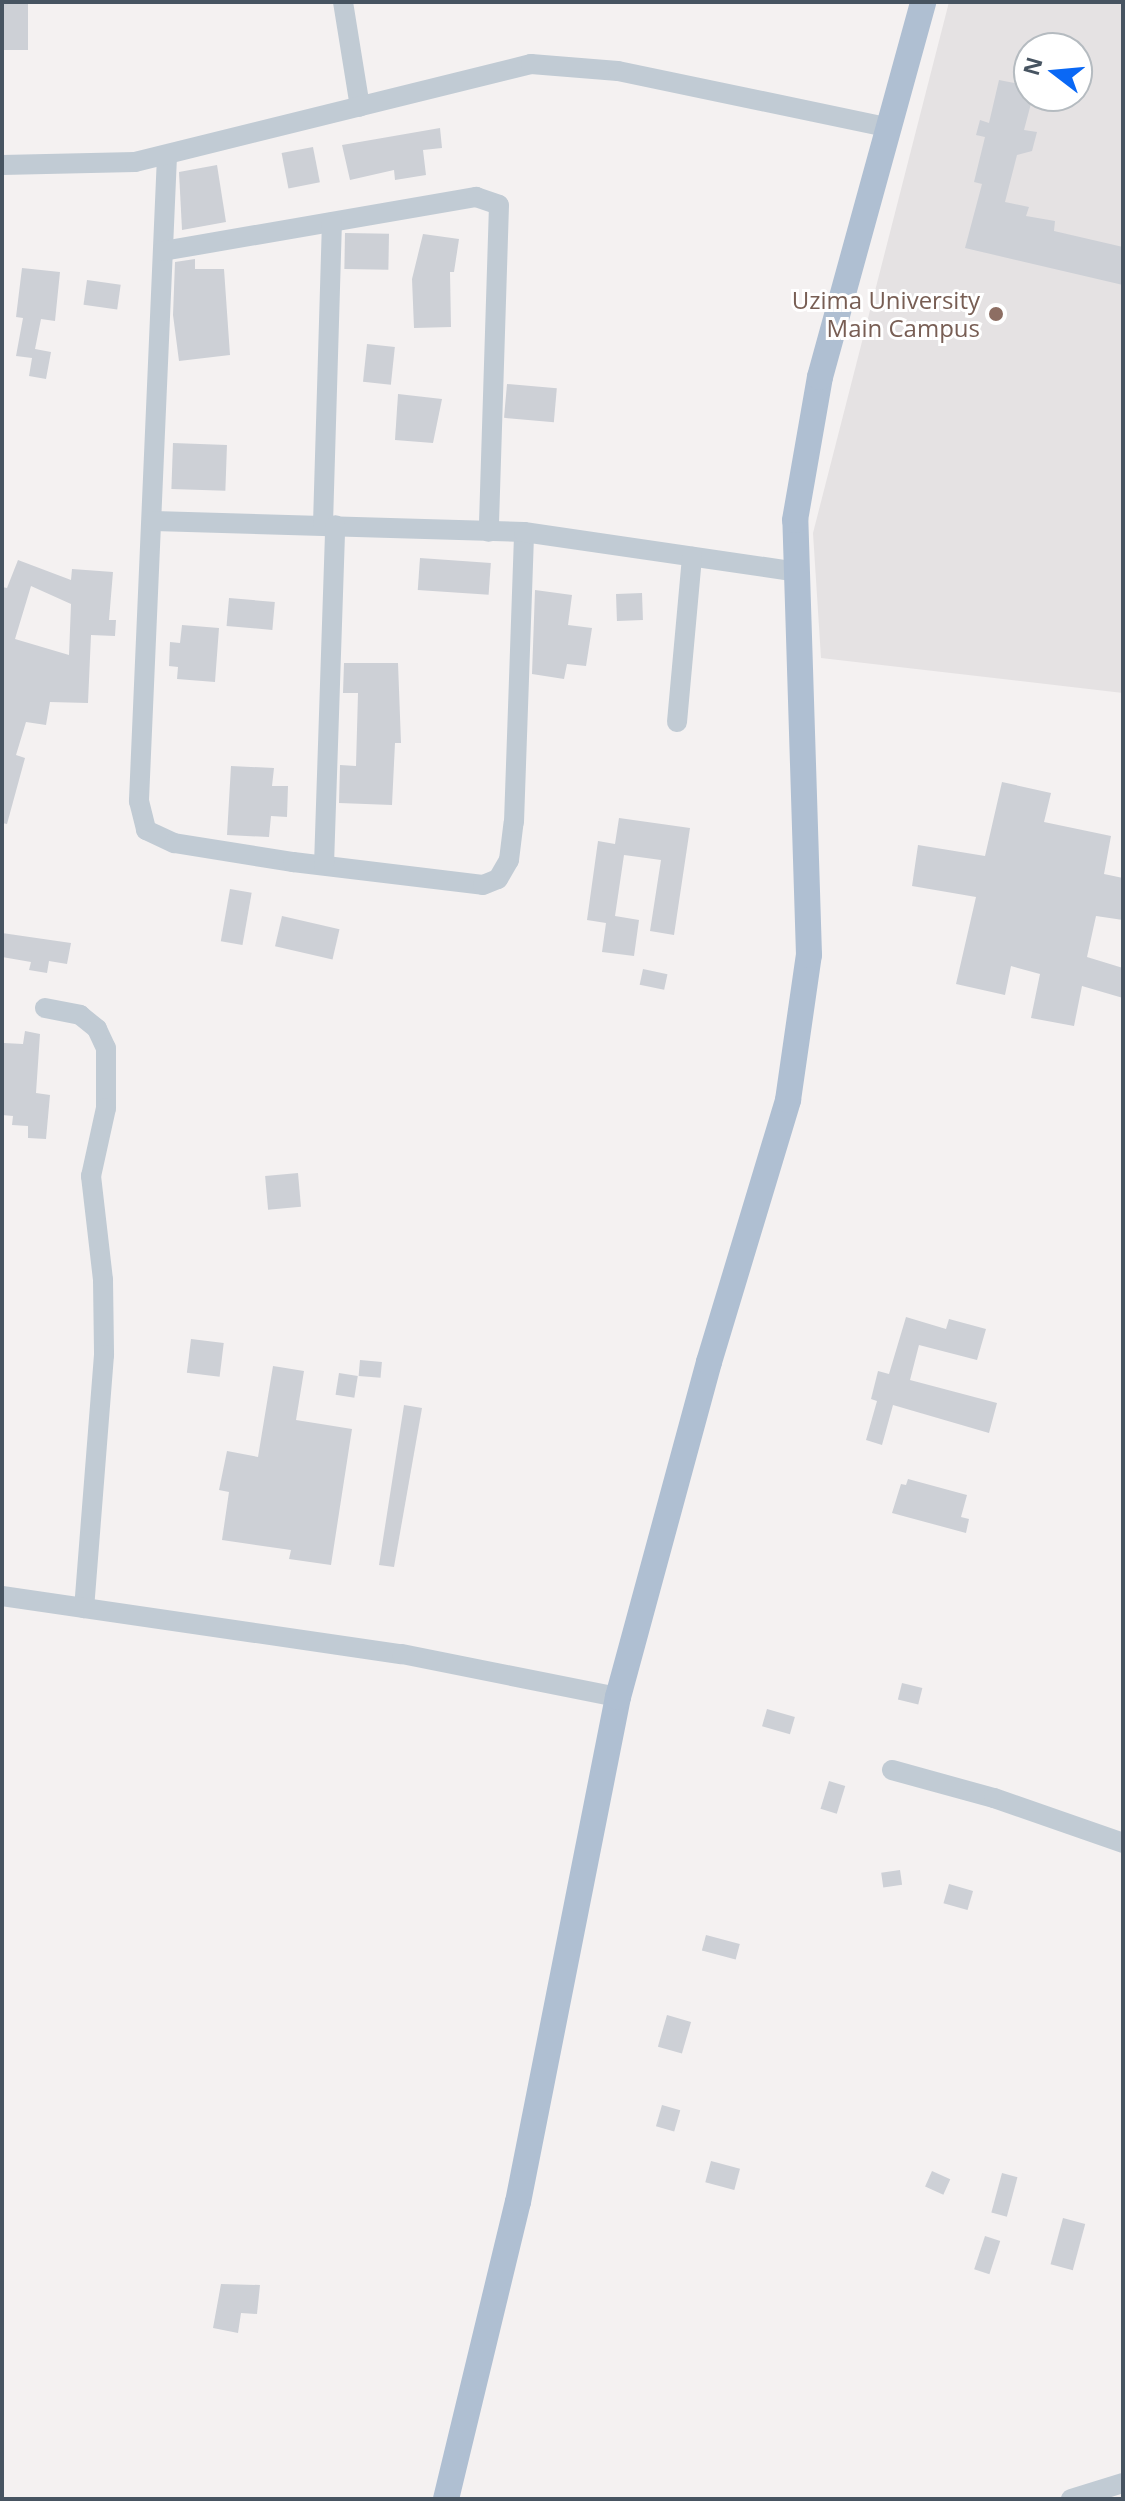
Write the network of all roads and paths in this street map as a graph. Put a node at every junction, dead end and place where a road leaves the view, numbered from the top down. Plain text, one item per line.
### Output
1 (343, 2) edge
2 (923, 2) edge
3 (360, 107) junction
4 (887, 127) junction
5 (167, 156) junction
6 (2, 165) edge
7 (332, 222) junction
8 (163, 251) junction
9 (154, 521) junction
10 (329, 524) junction
11 (489, 532) junction
12 (524, 532) junction
13 (692, 557) junction
14 (792, 571) junction
15 (677, 722) dead end
16 (324, 865) junction
17 (45, 1008) dead end
18 (2, 1596) edge
19 (84, 1608) junction
20 (618, 1697) junction
21 (892, 1770) dead end
22 (1123, 1843) edge
23 (1117, 2489) edge
24 (446, 2499) edge
25 (1071, 2499) edge

1 - 3 street
2 - 4 main road
3 - 4 street
3 - 5 street
4 - 14 main road
5 - 6 street
5 - 8 street
7 - 8 street
7 - 10 street
7 - 11 street
8 - 9 street
9 - 10 street
9 - 16 street
10 - 11 street
10 - 16 street
11 - 12 street
12 - 13 street
12 - 16 street
13 - 14 street
13 - 15 street
14 - 20 main road
17 - 19 street
18 - 19 street
19 - 20 street
20 - 24 main road
21 - 22 street
23 - 25 street

